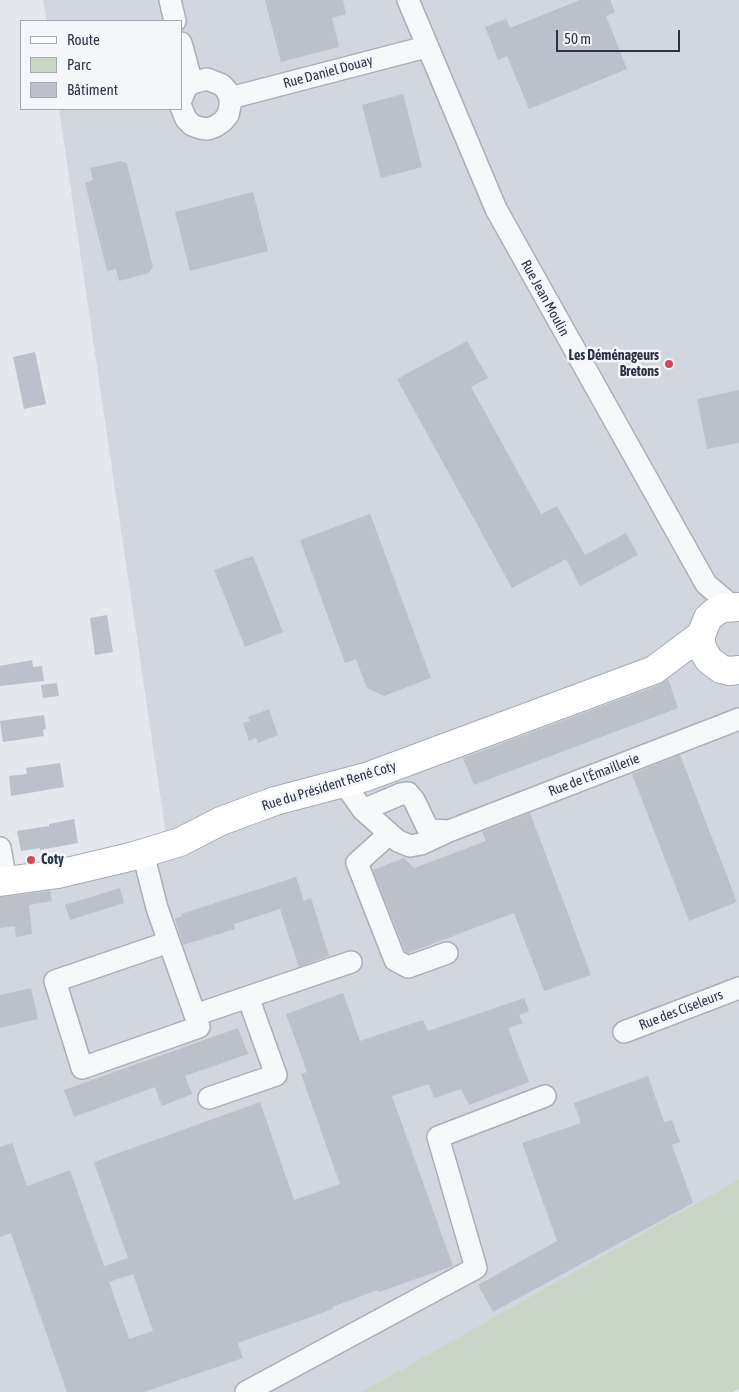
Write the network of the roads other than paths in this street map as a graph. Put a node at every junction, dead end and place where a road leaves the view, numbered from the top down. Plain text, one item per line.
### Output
1 (170, 0) edge
2 (408, 0) edge
3 (175, 20) edge
4 (426, 47) junction
5 (182, 51) edge
6 (187, 91) edge
7 (230, 98) junction
8 (182, 108) edge
9 (706, 584) junction
10 (736, 607) edge
11 (704, 626) junction
12 (654, 670) junction
13 (729, 671) edge
14 (739, 719) edge
15 (359, 792) junction
16 (449, 831) junction
17 (389, 834) junction
18 (0, 848) edge
19 (143, 853) junction
20 (3, 882) edge
21 (169, 942) junction
22 (447, 954) dead end
23 (351, 962) dead end
24 (739, 988) edge
25 (248, 997) junction
26 (195, 1015) junction
27 (624, 1032) dead end
28 (545, 1096) dead end
29 (209, 1098) dead end
30 (246, 1392) edge

1 - 3 street
2 - 4 street, Rue Jean Moulin
4 - 7 street, Rue Daniel Douay
4 - 9 street, Rue Jean Moulin
5 - 6 street
6 - 7 street
7 - 8 street
9 - 10 street, Rue Jean Moulin
9 - 11 street, Rue Jean Moulin
10 - 11 main road, Rue du Président René Coty
11 - 12 main road, Rue du Président René Coty
11 - 13 main road
12 - 13 main road
12 - 15 main road, Rue du Président René Coty
14 - 16 street, Rue de l'Émaillerie
15 - 16 street
15 - 17 street, Rue de l'Émaillerie
15 - 19 main road, Rue du Président René Coty
16 - 17 street, Rue de l'Émaillerie
17 - 22 street
18 - 20 street
19 - 20 main road, Rue du Président René Coty
19 - 21 street
21 - 26 street
21 - 26 street
23 - 25 street
24 - 27 street, Rue des Ciseleurs
25 - 26 street
25 - 29 street
28 - 30 street

